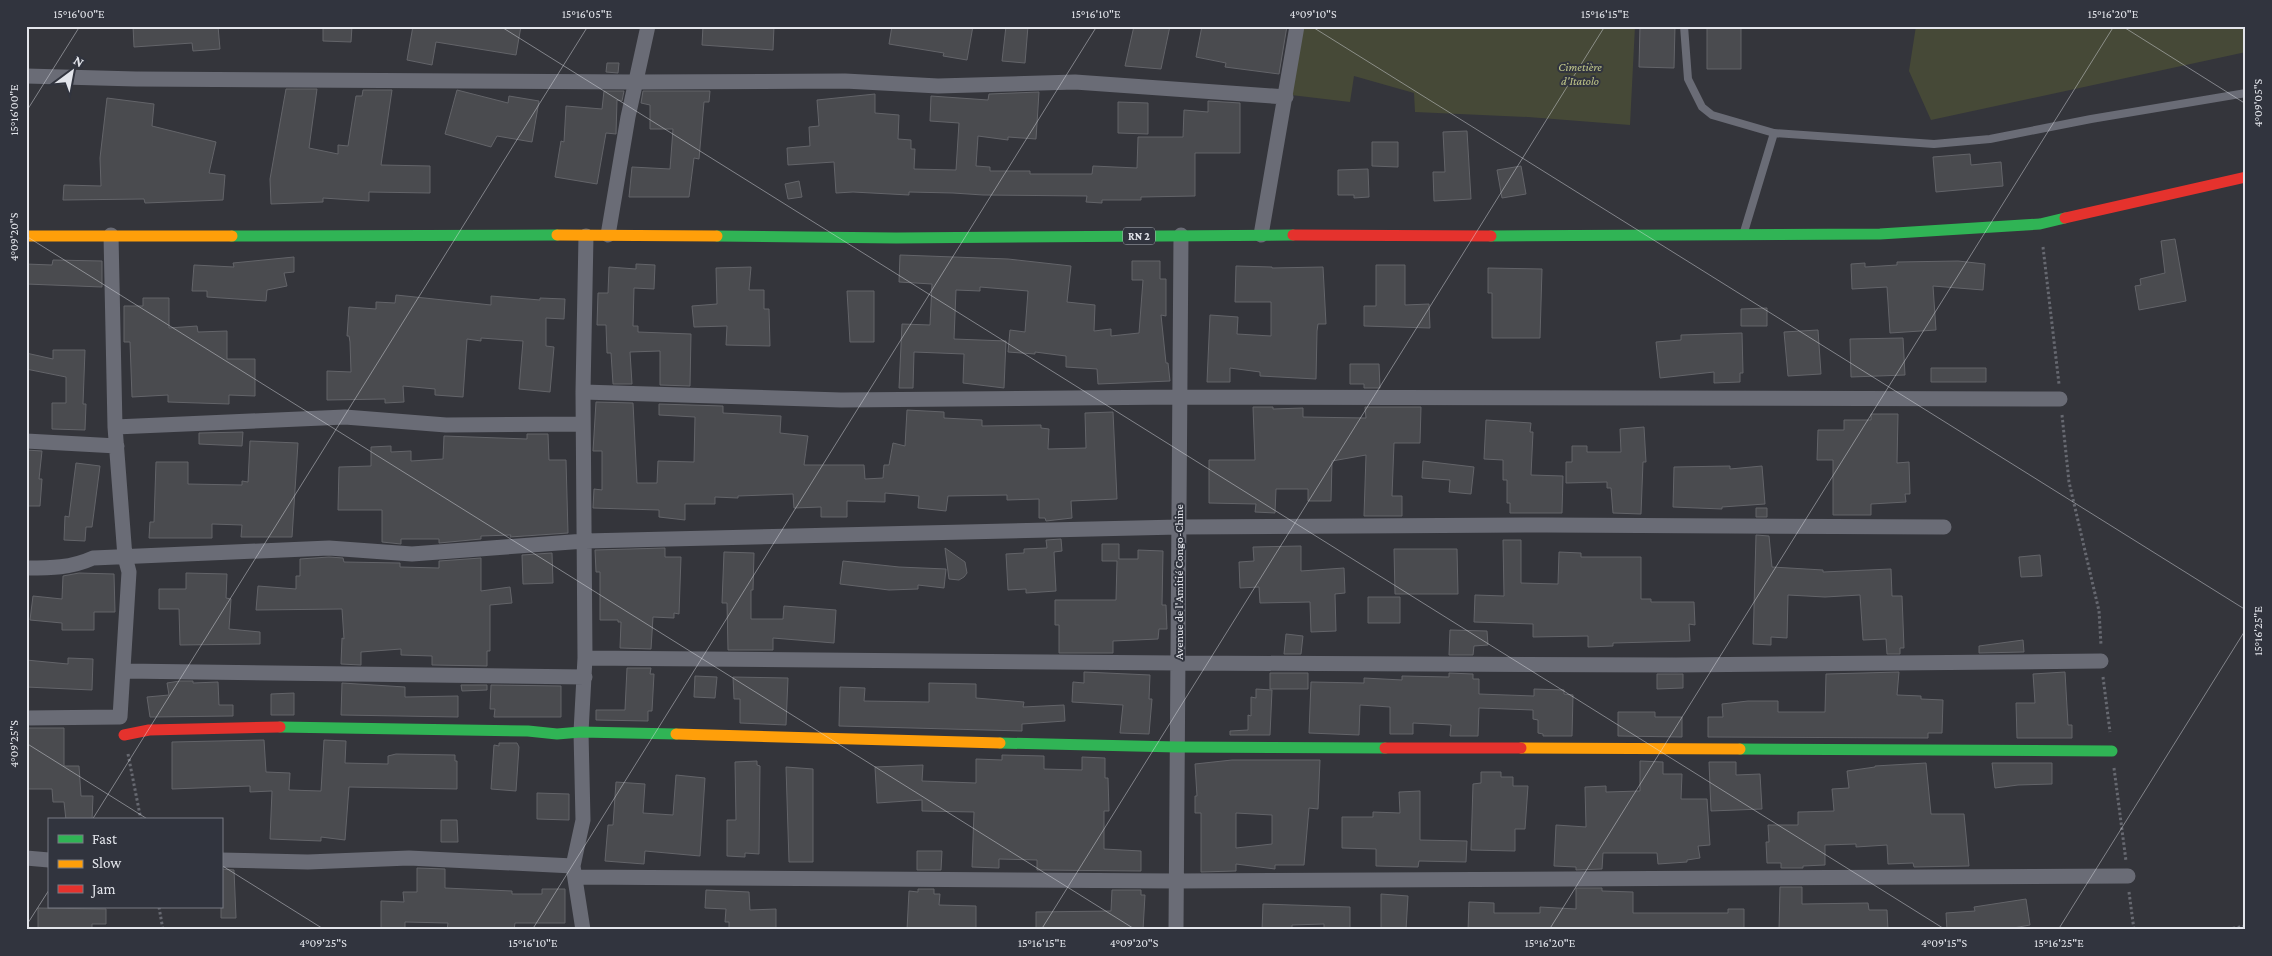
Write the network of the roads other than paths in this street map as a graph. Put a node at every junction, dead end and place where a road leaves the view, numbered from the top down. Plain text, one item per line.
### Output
1 (648, 26) edge
2 (1297, 26) edge
3 (1684, 26) edge
4 (26, 76) edge
5 (635, 82) junction
6 (2246, 93) edge
7 (1286, 97) junction
8 (1774, 133) junction
9 (2246, 178) edge
10 (111, 235) junction
11 (608, 235) junction
12 (1181, 235) junction
13 (1261, 235) junction
14 (26, 236) edge
15 (586, 236) junction
16 (1743, 236) junction
17 (583, 392) junction
18 (1180, 397) junction
19 (2060, 399) road end
20 (582, 424) junction
21 (115, 427) junction
22 (26, 441) edge
23 (117, 446) junction
24 (1179, 527) junction
25 (1944, 527) dead end
26 (585, 542) junction
27 (125, 558) junction
28 (26, 568) edge
29 (585, 658) junction
30 (2102, 661) road end
31 (1178, 663) junction
32 (124, 671) junction
33 (584, 677) junction
34 (26, 718) edge
35 (581, 732) junction
36 (124, 735) road end
37 (1177, 747) junction
38 (2112, 751) road end
39 (26, 858) edge
40 (48, 860) edge
41 (222, 860) edge
42 (574, 871) junction
43 (2128, 876) road end
44 (1176, 881) junction
45 (583, 930) edge
46 (1176, 930) edge

1 - 5 street
2 - 7 street
3 - 8 lane
4 - 5 street
5 - 7 street
5 - 11 street
6 - 8 lane
7 - 13 street
8 - 16 lane
9 - 16 main road, RN 2
10 - 14 main road, RN 2
10 - 15 main road, RN 2
10 - 21 street
11 - 12 main road, RN 2
11 - 15 main road, RN 2
12 - 13 main road, RN 2
12 - 18 street, Avenue de l'Amitié Congo-Chine
13 - 16 main road, RN 2
15 - 17 street
17 - 18 street
17 - 20 street
18 - 19 street
18 - 24 street, Avenue de l'Amitié Congo-Chine
20 - 21 street
20 - 26 street
21 - 23 street
22 - 23 street
23 - 27 street
24 - 25 street
24 - 26 street
24 - 31 street, Avenue de l'Amitié Congo-Chine
26 - 27 street
26 - 29 street
27 - 28 street
27 - 32 street
29 - 31 street
29 - 33 street
30 - 31 street
31 - 37 street, Avenue de l'Amitié Congo-Chine
32 - 33 street
32 - 34 street
33 - 35 street
35 - 36 main road
35 - 37 main road
35 - 42 street
37 - 38 main road
37 - 44 street, Avenue de l'Amitié Congo-Chine
39 - 40 street
41 - 42 street
42 - 44 street
42 - 45 street
43 - 44 street
44 - 46 street, Avenue de l'Amitié Congo-Chine

